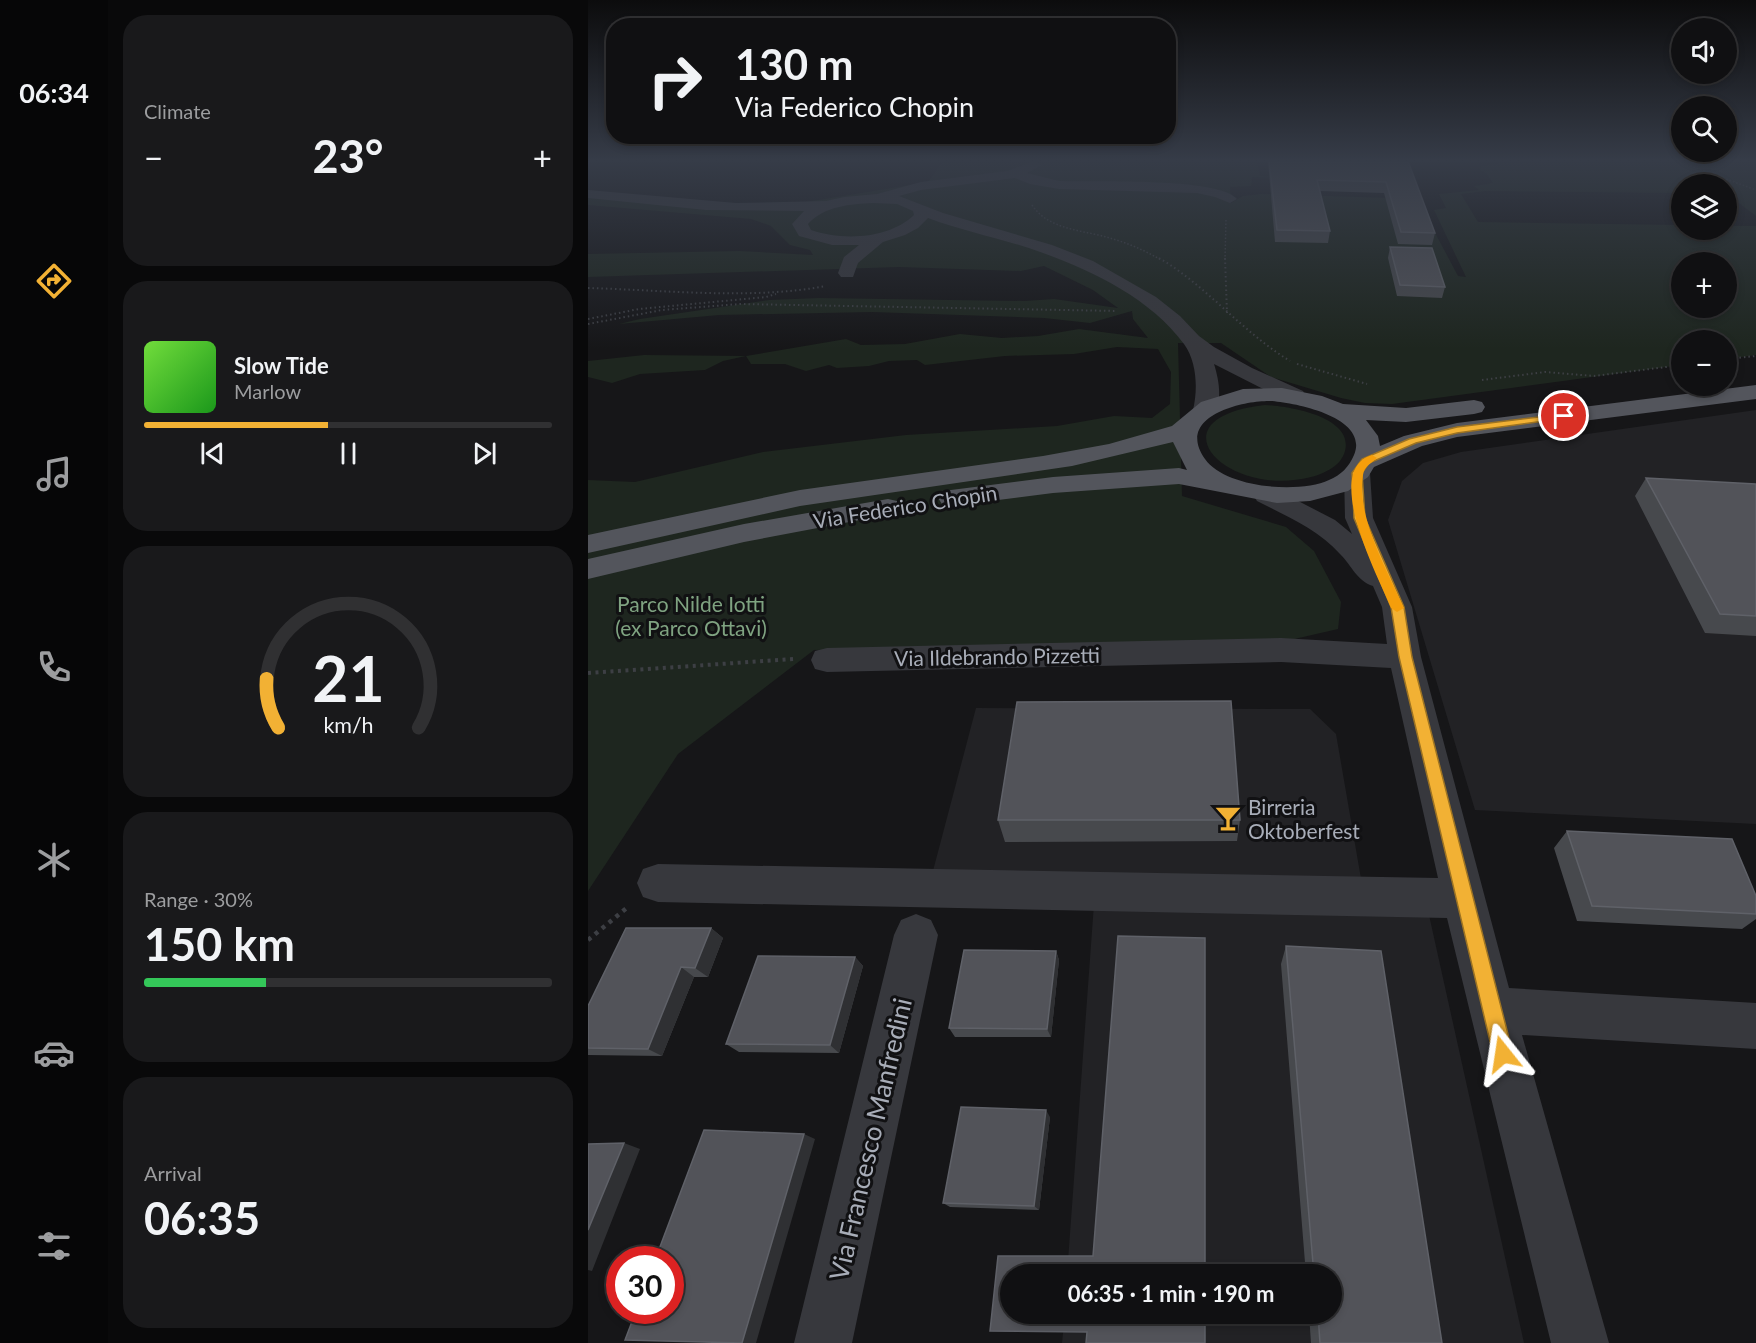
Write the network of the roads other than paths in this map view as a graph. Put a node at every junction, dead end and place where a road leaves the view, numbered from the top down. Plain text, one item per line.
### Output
1 (792, 224) edge
2 (802, 224) edge
3 (914, 224) edge
4 (963, 224) edge
5 (801, 229) junction
6 (984, 231) junction
7 (887, 235) junction
8 (819, 238) junction
9 (1193, 341) junction
10 (1756, 372) edge
11 (1737, 375) edge
12 (1671, 382) edge
13 (1756, 392) edge
14 (1295, 396) junction
15 (1340, 411) junction
16 (1197, 418) junction
17 (1361, 467) junction
18 (1226, 485) junction
19 (1266, 495) junction
20 (588, 544) edge
21 (588, 569) edge
22 (1397, 607) junction
23 (1406, 657) junction
24 (829, 660) road end
25 (658, 883) road end
26 (1463, 898) junction
27 (916, 935) dead end
28 (1491, 1010) junction
29 (1756, 1026) edge
30 (823, 1343) edge
31 (1580, 1343) edge

1 - 5 street
2 - 5 street
3 - 7 street
4 - 6 street
5 - 8 street
6 - 7 street
6 - 9 street
7 - 8 street
7 - 8 street
9 - 14 street
9 - 16 street
10 - 11 main road
12 - 15 main road, Via Federico Chopin
13 - 17 main road, Via Federico Chopin
14 - 15 main road, Via Federico Chopin
14 - 16 main road, Via Federico Chopin
15 - 17 main road, Via Federico Chopin
16 - 18 main road, Via Federico Chopin
16 - 20 main road, Via Federico Chopin
17 - 19 main road, Via Federico Chopin
17 - 22 street
18 - 19 main road, Via Federico Chopin
18 - 21 main road, Via Federico Chopin
19 - 22 street
22 - 23 street
23 - 24 street, Via Ildebrando Pizzetti
23 - 26 street
25 - 26 street
26 - 28 street
27 - 30 street, Via Francesco Manfredini
28 - 29 street
28 - 31 street

